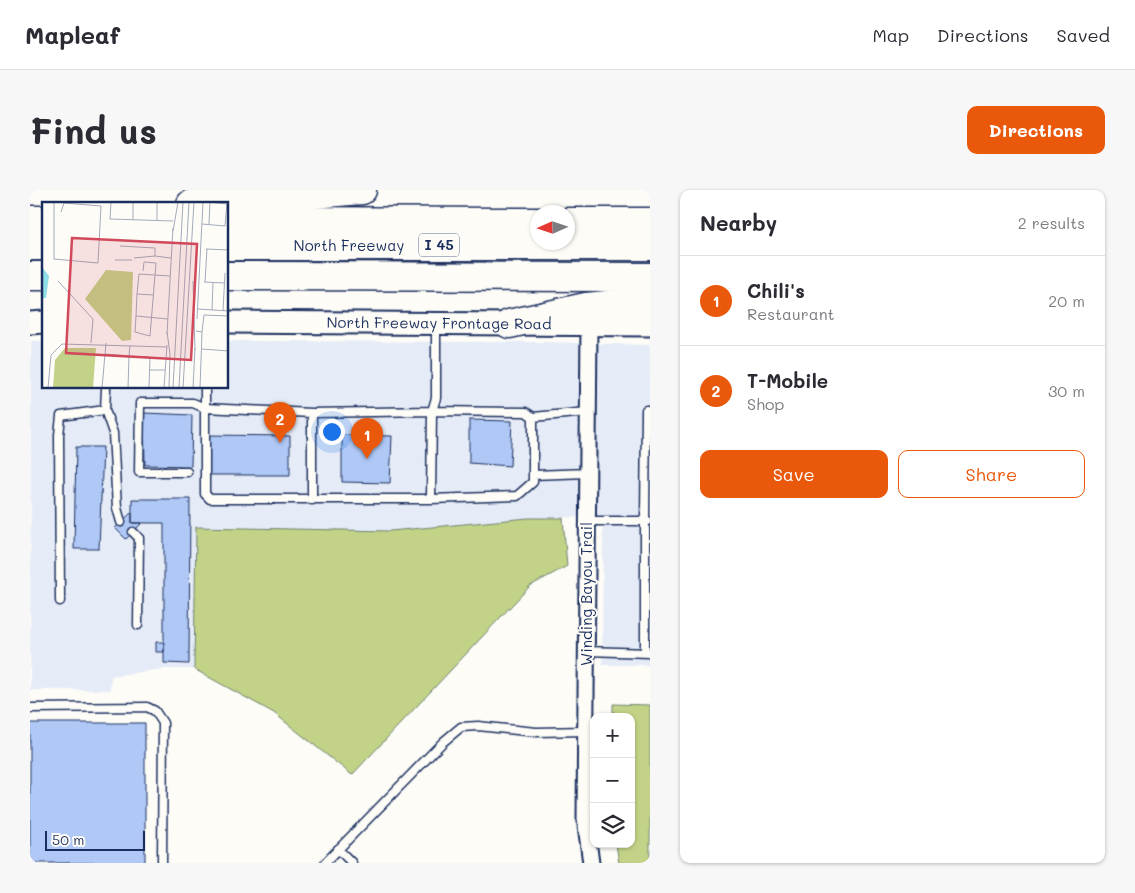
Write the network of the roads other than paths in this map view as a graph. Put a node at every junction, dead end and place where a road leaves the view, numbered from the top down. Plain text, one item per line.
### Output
1 (362, 190) edge
2 (215, 202) edge
3 (229, 221) edge
4 (530, 222) edge
5 (575, 222) edge
6 (650, 222) edge
7 (229, 246) edge
8 (650, 246) edge
9 (229, 276) edge
10 (650, 277) edge
11 (650, 301) edge
12 (229, 322) edge
13 (436, 323) junction
14 (509, 324) junction
15 (589, 325) junction
16 (650, 325) edge
17 (106, 389) edge
18 (205, 389) edge
19 (205, 408) junction
20 (105, 410) junction
21 (650, 410) edge
22 (432, 411) junction
23 (588, 412) junction
24 (312, 413) junction
25 (533, 417) junction
26 (188, 472) dead end
27 (588, 472) junction
28 (533, 475) junction
29 (431, 499) junction
30 (312, 500) junction
31 (588, 521) junction
32 (648, 521) edge
33 (122, 522) dead end
34 (133, 532) dead end
35 (60, 601) dead end
36 (138, 625) dead end
37 (586, 651) junction
38 (647, 653) edge
39 (30, 708) edge
40 (586, 731) junction
41 (338, 849) junction
42 (162, 863) edge
43 (325, 863) edge
44 (352, 863) edge
45 (592, 863) edge

1 - 2 highway
3 - 4 highway, North Freeway / I 45
5 - 6 highway
7 - 8 highway, North Freeway / I 45
9 - 10 highway, North Freeway / I 45
11 - 14 highway
12 - 13 main road, North Freeway Frontage Road
13 - 14 main road, North Freeway Frontage Road
13 - 22 lane
14 - 15 main road, North Freeway Frontage Road
15 - 16 main road, North Freeway Frontage Road
15 - 23 street, Winding Bayou Trail
17 - 20 lane
18 - 19 lane
19 - 24 lane
19 - 26 lane
19 - 30 lane
20 - 33 lane
20 - 35 lane
21 - 32 lane
22 - 24 lane
22 - 25 lane
22 - 29 lane
23 - 25 lane
23 - 27 street, Winding Bayou Trail
24 - 30 lane
25 - 28 lane
27 - 28 lane
27 - 31 street, Winding Bayou Trail
28 - 29 lane
29 - 30 lane
31 - 32 lane
31 - 37 street, Winding Bayou Trail
32 - 38 lane
34 - 36 lane
37 - 38 lane
37 - 40 street, Winding Bayou Trail
39 - 42 lane
40 - 41 lane
40 - 45 street, Winding Bayou Trail
41 - 43 lane
41 - 44 lane

